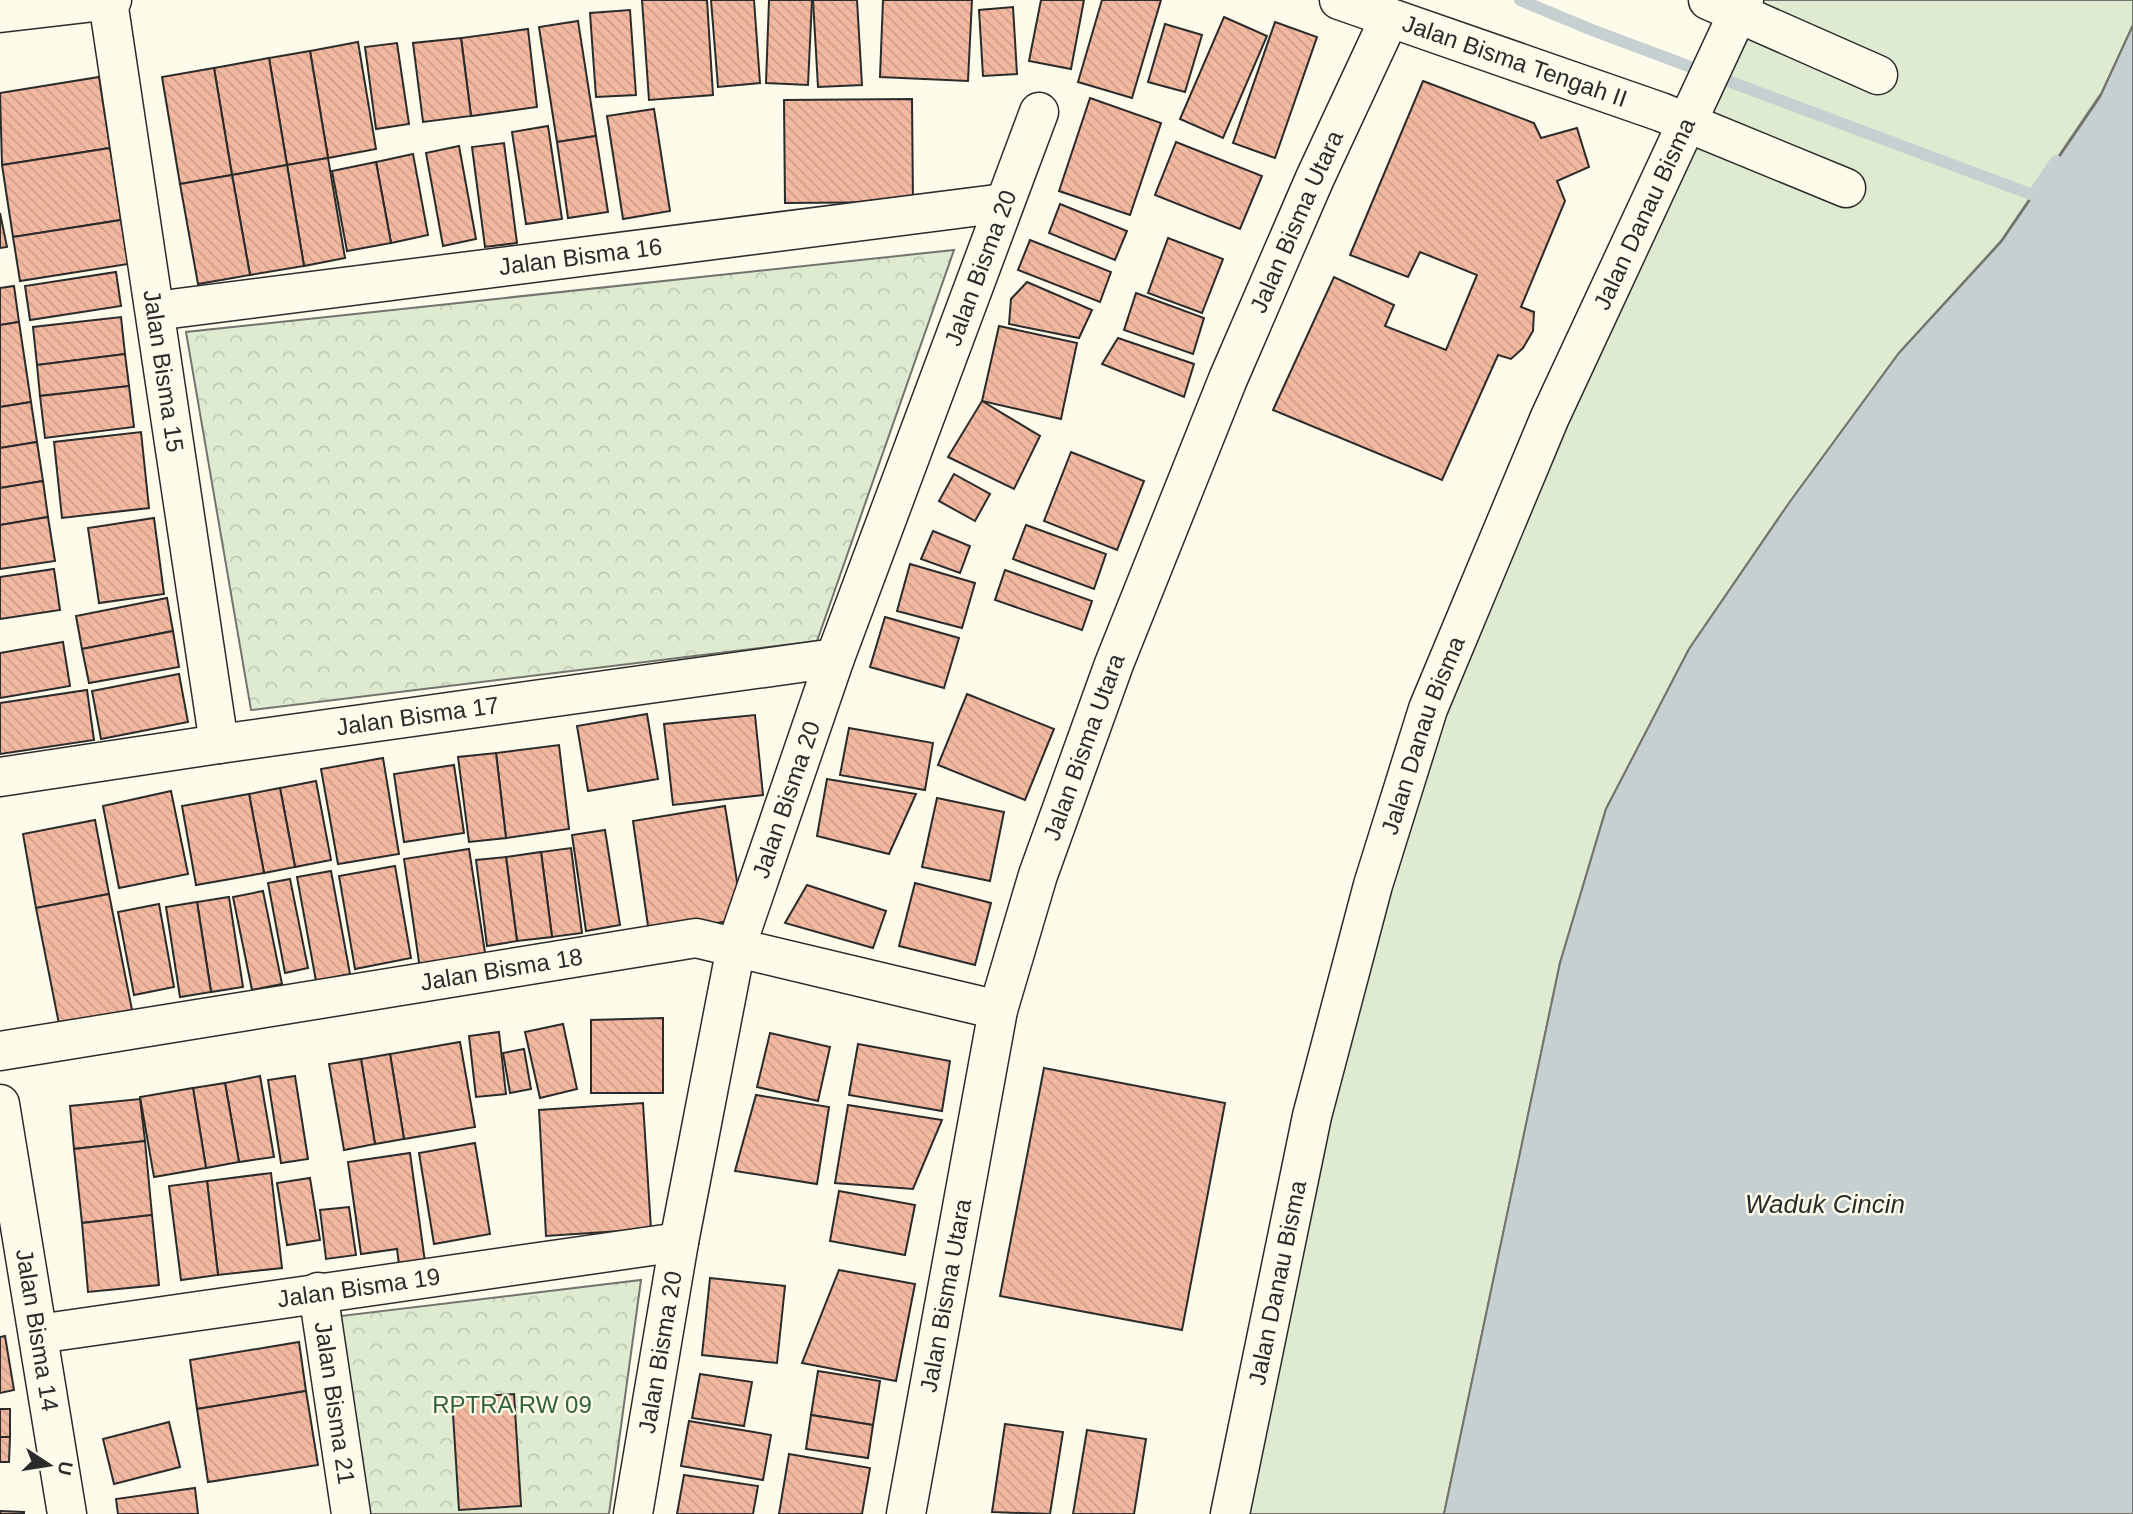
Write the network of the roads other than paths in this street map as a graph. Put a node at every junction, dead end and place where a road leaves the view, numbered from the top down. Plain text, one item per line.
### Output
1 (110, 0) edge
2 (1339, 0) edge
3 (0, 13) edge
4 (1728, 15) edge
5 (1388, 19) junction
6 (1878, 75) dead end
7 (1695, 109) junction
8 (1039, 112) dead end
9 (1846, 188) dead end
10 (1004, 203) junction
11 (155, 311) junction
12 (835, 658) junction
13 (219, 744) junction
14 (0, 777) edge
15 (736, 947) junction
16 (998, 1010) junction
17 (0, 1051) edge
18 (0, 1104) edge
19 (7, 1187) edge
20 (679, 1242) junction
21 (318, 1292) junction
22 (38, 1334) junction
23 (67, 1514) edge
24 (351, 1514) edge
25 (633, 1514) edge
26 (906, 1514) edge
27 (1230, 1514) edge

1 - 3 street
1 - 11 street, Jalan Bisma 15
2 - 5 street, Jalan Bisma Tengah II
4 - 6 street
4 - 7 street, Jalan Danau Bisma
5 - 7 street, Jalan Bisma Tengah II
5 - 16 street, Jalan Bisma Utara
7 - 9 street, Jalan Bisma Tengah II
7 - 27 street, Jalan Danau Bisma
8 - 10 street, Jalan Bisma 20
10 - 11 street, Jalan Bisma 16
10 - 12 street, Jalan Bisma 20
11 - 13 street, Jalan Bisma 15
12 - 13 street, Jalan Bisma 17
12 - 15 street, Jalan Bisma 20
13 - 14 street, Jalan Bisma 17
15 - 16 street, Jalan Bisma 18
15 - 17 street, Jalan Bisma 18
15 - 20 street, Jalan Bisma 20
16 - 26 street, Jalan Bisma Utara
18 - 19 street, Jalan Bisma 14
19 - 22 street, Jalan Bisma 14
20 - 21 street, Jalan Bisma 19
20 - 25 street, Jalan Bisma 20
21 - 22 street, Jalan Bisma 19
21 - 24 street, Jalan Bisma 21
22 - 23 street, Jalan Bisma 14

